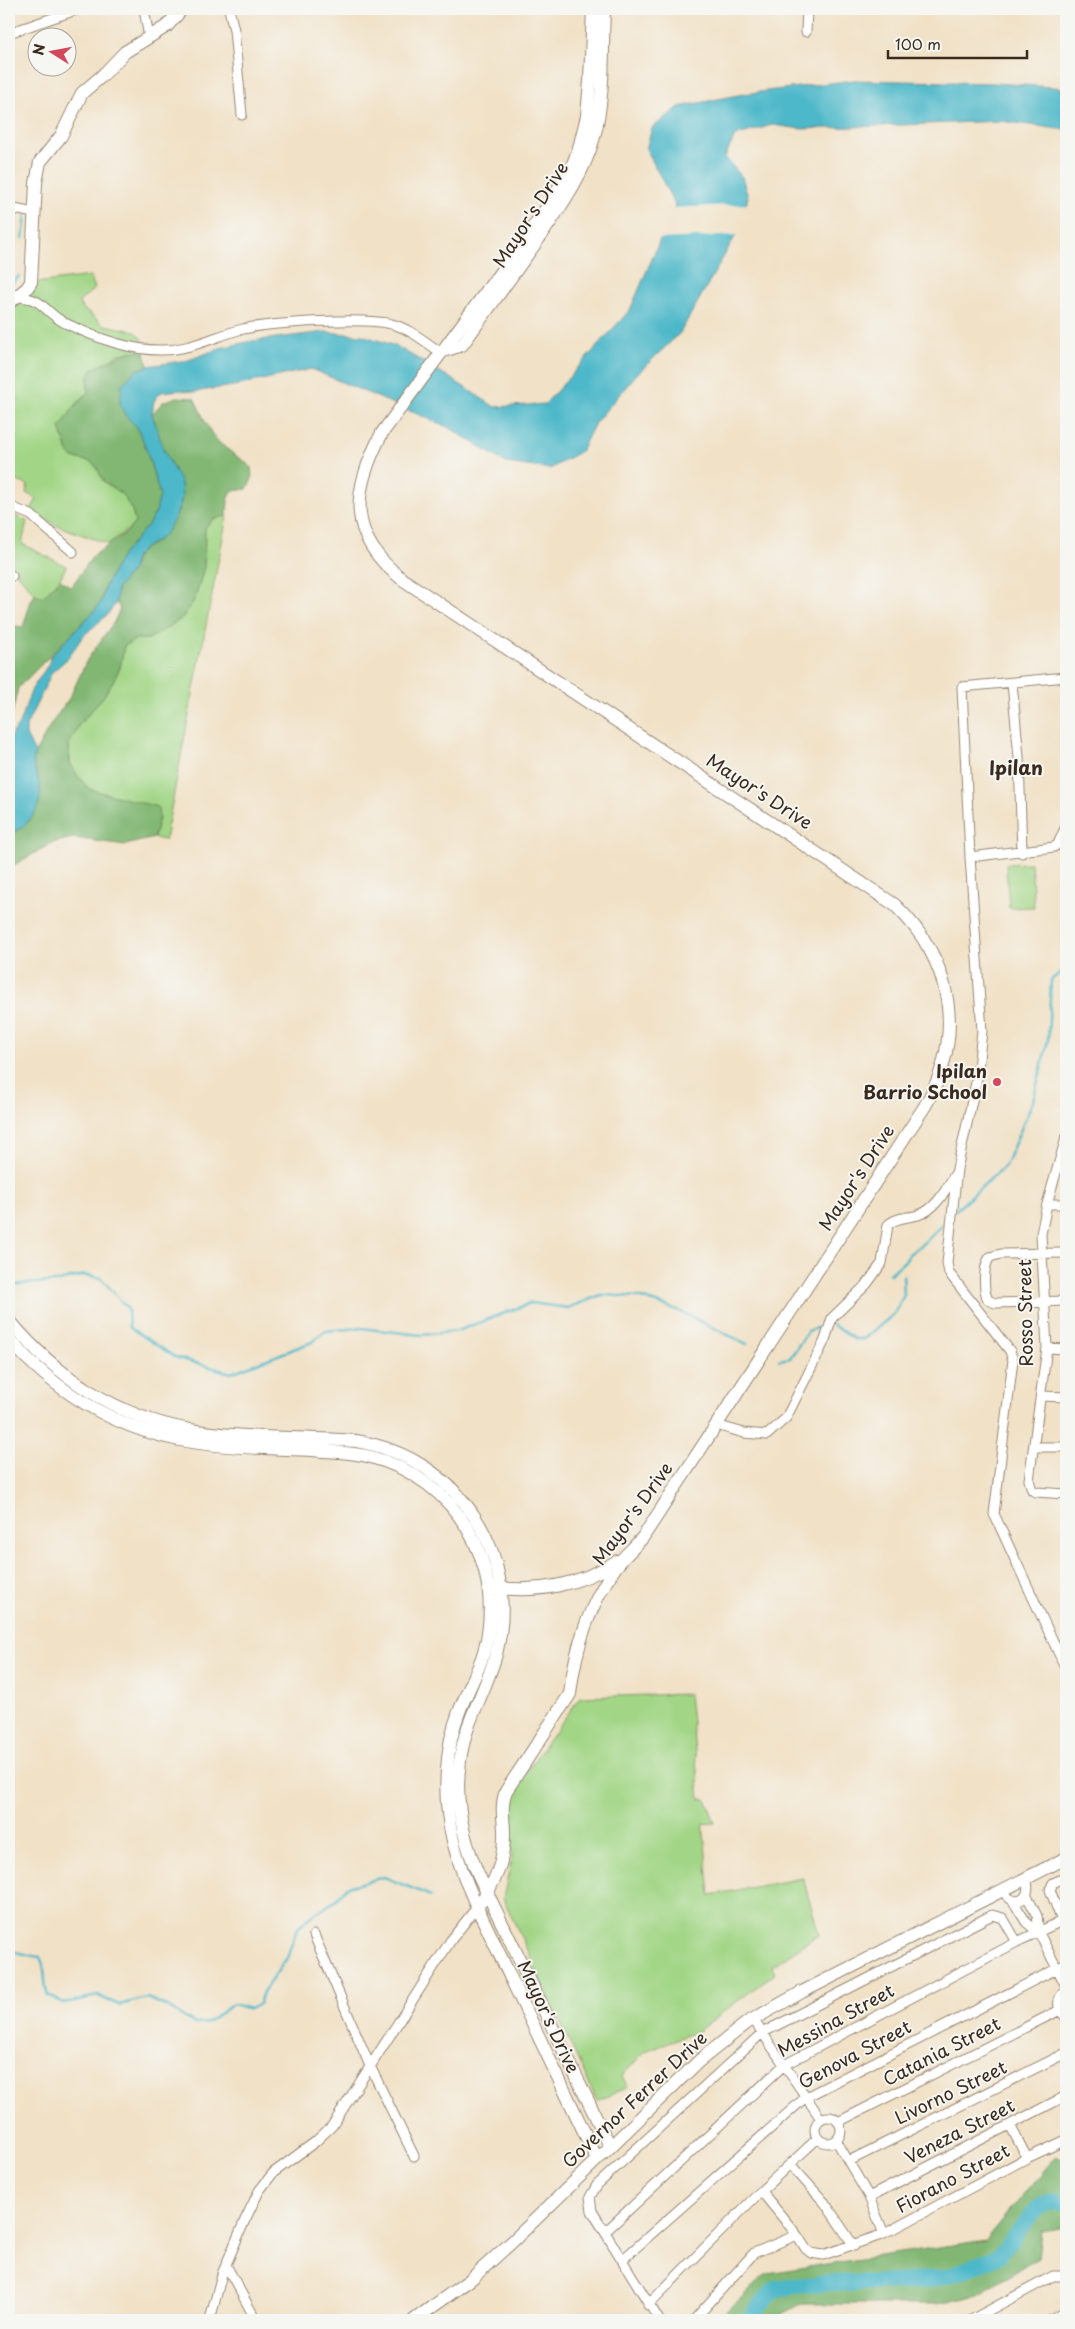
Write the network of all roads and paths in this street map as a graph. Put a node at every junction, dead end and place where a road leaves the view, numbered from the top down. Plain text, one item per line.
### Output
1 (79, 9) edge
2 (144, 9) edge
3 (182, 9) edge
4 (229, 9) edge
5 (593, 9) edge
6 (604, 9) edge
7 (807, 9) edge
8 (806, 32) dead end
9 (9, 33) edge
10 (148, 38) junction
11 (242, 116) dead end
12 (561, 195) junction
13 (9, 208) edge
14 (34, 213) junction
15 (13, 300) edge
16 (438, 355) junction
17 (9, 506) edge
18 (73, 552) dead end
19 (1066, 678) edge
20 (1012, 683) junction
21 (1066, 826) edge
22 (1022, 853) junction
23 (970, 858) junction
24 (1066, 1138) edge
25 (1064, 1156) edge
26 (957, 1169) junction
27 (1046, 1204) junction
28 (1066, 1204) edge
29 (1041, 1253) junction
30 (1066, 1253) edge
31 (1046, 1301) junction
32 (1066, 1301) edge
33 (9, 1320) edge
34 (9, 1339) edge
35 (1047, 1348) junction
36 (1066, 1349) edge
37 (1041, 1396) junction
38 (1066, 1397) edge
39 (716, 1425) junction
40 (1034, 1447) junction
41 (1066, 1447) edge
42 (1066, 1494) edge
43 (623, 1557) junction
44 (495, 1588) junction
45 (1066, 1668) edge
46 (1066, 1858) edge
47 (1066, 1877) edge
48 (1026, 1879) junction
49 (1003, 1890) junction
50 (488, 1892) junction
51 (1027, 1896) junction
52 (1013, 1901) junction
53 (477, 1907) junction
54 (1064, 1920) edge
55 (1039, 1933) junction
56 (314, 1935) dead end
57 (1018, 1942) junction
58 (1066, 1964) edge
59 (1057, 1969) junction
60 (1066, 1988) edge
61 (1063, 2014) edge
62 (753, 2020) junction
63 (762, 2033) junction
64 (1066, 2053) edge
65 (784, 2065) junction
66 (370, 2066) junction
67 (1066, 2096) edge
68 (806, 2097) junction
69 (821, 2119) junction
70 (838, 2122) junction
71 (1010, 2125) junction
72 (818, 2138) junction
73 (836, 2140) junction
74 (1066, 2140) edge
75 (610, 2146) junction
76 (414, 2156) dead end
77 (1027, 2158) junction
78 (596, 2159) junction
79 (849, 2161) junction
80 (790, 2164) junction
81 (761, 2191) junction
82 (868, 2197) junction
83 (605, 2232) junction
84 (884, 2234) junction
85 (797, 2235) junction
86 (854, 2246) junction
87 (622, 2260) junction
88 (226, 2265) junction
89 (1066, 2276) edge
90 (648, 2305) junction
91 (1066, 2312) edge
92 (210, 2320) edge
93 (256, 2320) edge
94 (414, 2320) edge
95 (659, 2320) edge
96 (694, 2320) edge
97 (971, 2320) edge
98 (1051, 2320) edge

1 - 9 street
2 - 10 street
3 - 10 street
4 - 11 street
5 - 12 street, Mayor's Drive
6 - 12 street, Mayor's Drive
7 - 8 street
10 - 14 street
12 - 16 street, Mayor's Drive
13 - 14 street
14 - 15 street
15 - 16 street
16 - 39 street, Mayor's Drive
17 - 18 street
19 - 20 street
20 - 22 street
20 - 23 street
21 - 22 street
22 - 23 street
23 - 26 street
24 - 25 street, Rosso Street
25 - 27 street, Rosso Street
26 - 39 street
26 - 45 street
27 - 28 street
27 - 29 street, Rosso Street
29 - 30 street
29 - 31 street, Rosso Street
29 - 31 street
31 - 32 street
31 - 35 street, Rosso Street
33 - 44 street
34 - 44 street
35 - 36 street
35 - 37 street, Rosso Street
37 - 38 street
37 - 40 street, Rosso Street
39 - 43 street, Mayor's Drive
40 - 41 street
40 - 42 street, Rosso Street
43 - 44 street
43 - 50 street, Mayor's Drive
44 - 50 street
44 - 53 street
46 - 48 street, Governor Ferrer Drive
47 - 54 street
48 - 49 street, Governor Ferrer Drive
48 - 51 street
49 - 52 street
49 - 62 street, Governor Ferrer Drive
50 - 53 street, Mayor's Drive
50 - 75 street, Mayor's Drive
51 - 52 street
51 - 55 street
52 - 55 street
53 - 66 street
53 - 78 street, Mayor's Drive
54 - 55 street, Messina Street
55 - 57 street, Messina Street
55 - 59 street
56 - 66 street
57 - 63 street
57 - 65 street, Messina Street
58 - 59 street, Genova Street
59 - 60 street
59 - 68 street, Genova Street
60 - 61 street
61 - 70 street, Catania Street
62 - 63 street
62 - 75 street, Governor Ferrer Drive
63 - 65 street
63 - 83 street
64 - 79 street, Livorno Street
65 - 68 street
65 - 83 street, Messina Street
66 - 76 street
66 - 88 street
67 - 71 street, Veneza Street
68 - 69 street
68 - 87 street, Genova Street
69 - 70 street
69 - 72 street
70 - 73 street
71 - 77 street
71 - 82 street, Veneza Street
72 - 73 street
72 - 80 street
73 - 79 street
74 - 77 street, Fiorano Street
75 - 78 street, Governor Ferrer Drive
77 - 84 street, Fiorano Street
78 - 94 street, Governor Ferrer Drive
79 - 82 street
80 - 81 street
80 - 86 street
81 - 85 street
81 - 90 street
82 - 84 street
83 - 87 street
84 - 86 street, Fiorano Street
85 - 86 street, Fiorano Street
85 - 96 street
87 - 90 street
88 - 92 street
88 - 93 street
89 - 97 street
90 - 95 street
91 - 98 street

